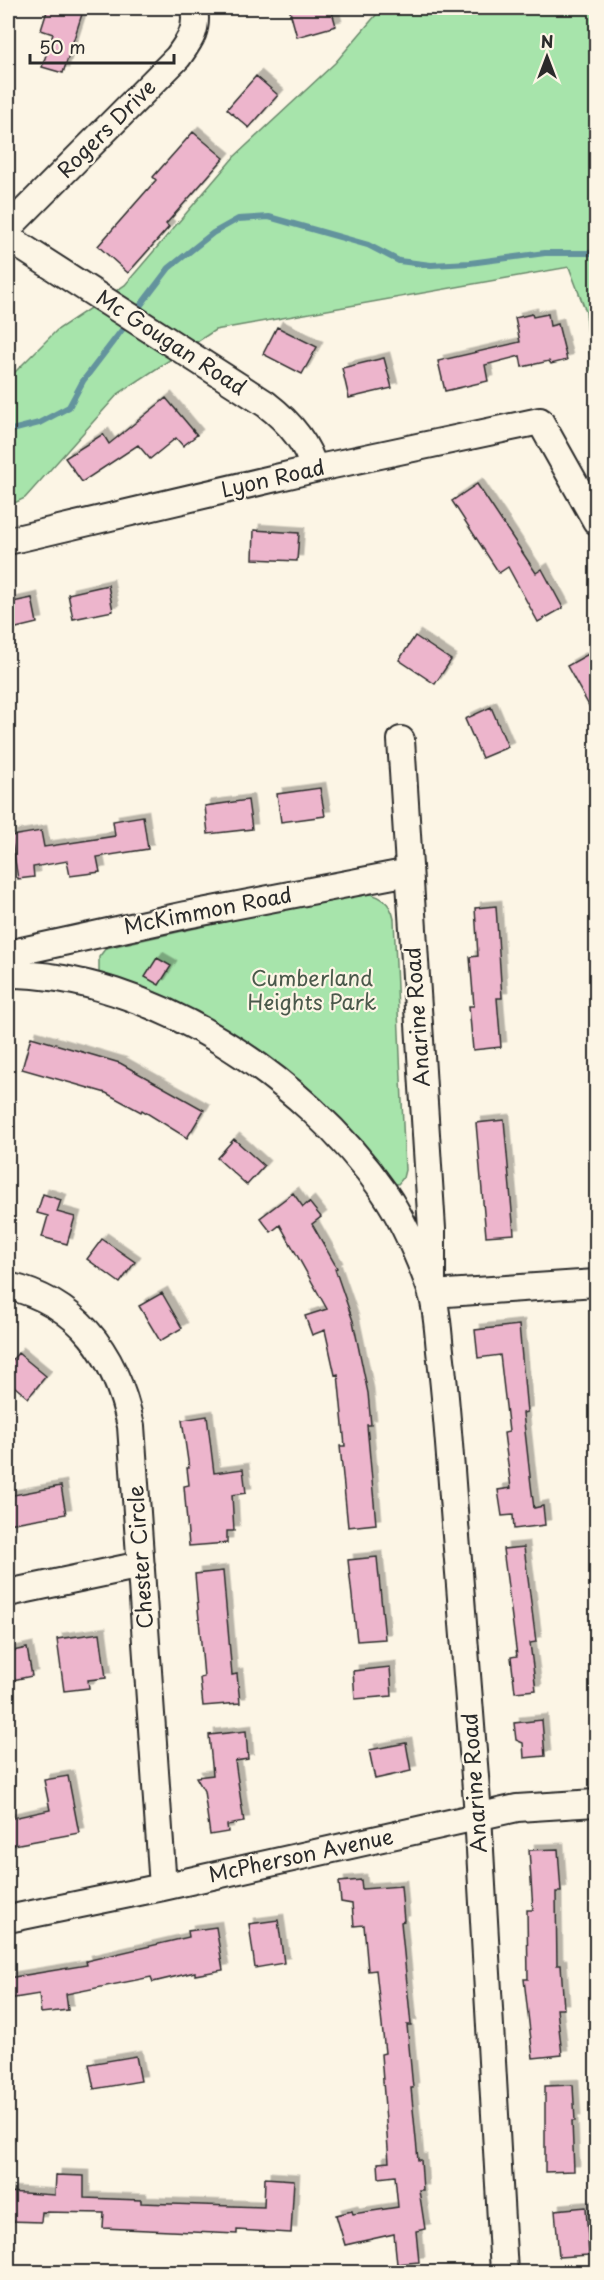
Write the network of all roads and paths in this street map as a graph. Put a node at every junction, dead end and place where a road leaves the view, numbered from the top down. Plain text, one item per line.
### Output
1 (195, 15) edge
2 (8, 228) edge
3 (8, 238) edge
4 (314, 469) junction
5 (597, 521) edge
6 (8, 541) edge
7 (401, 740) dead end
8 (409, 872) junction
9 (8, 954) edge
10 (8, 974) edge
11 (597, 1283) edge
12 (8, 1286) edge
13 (432, 1294) junction
14 (141, 1565) junction
15 (8, 1593) edge
16 (597, 1803) edge
17 (478, 1817) junction
18 (163, 1887) junction
19 (8, 1919) edge
20 (504, 2272) edge

1 - 2 street, Rogers Drive
3 - 4 street, Mc Gougan Road
4 - 5 street, Lyon Road
4 - 6 street, Lyon Road
7 - 8 street, Anarine Road
8 - 9 street, McKimmon Road
8 - 13 street, Anarine Road
10 - 13 street, Anarine Road
11 - 13 street
12 - 14 street, Chester Circle
13 - 17 street, Anarine Road
14 - 15 street
14 - 18 street, Chester Circle
16 - 17 street, McPherson Avenue
17 - 18 street, McPherson Avenue
17 - 20 street, Anarine Road
18 - 19 street, McPherson Avenue

